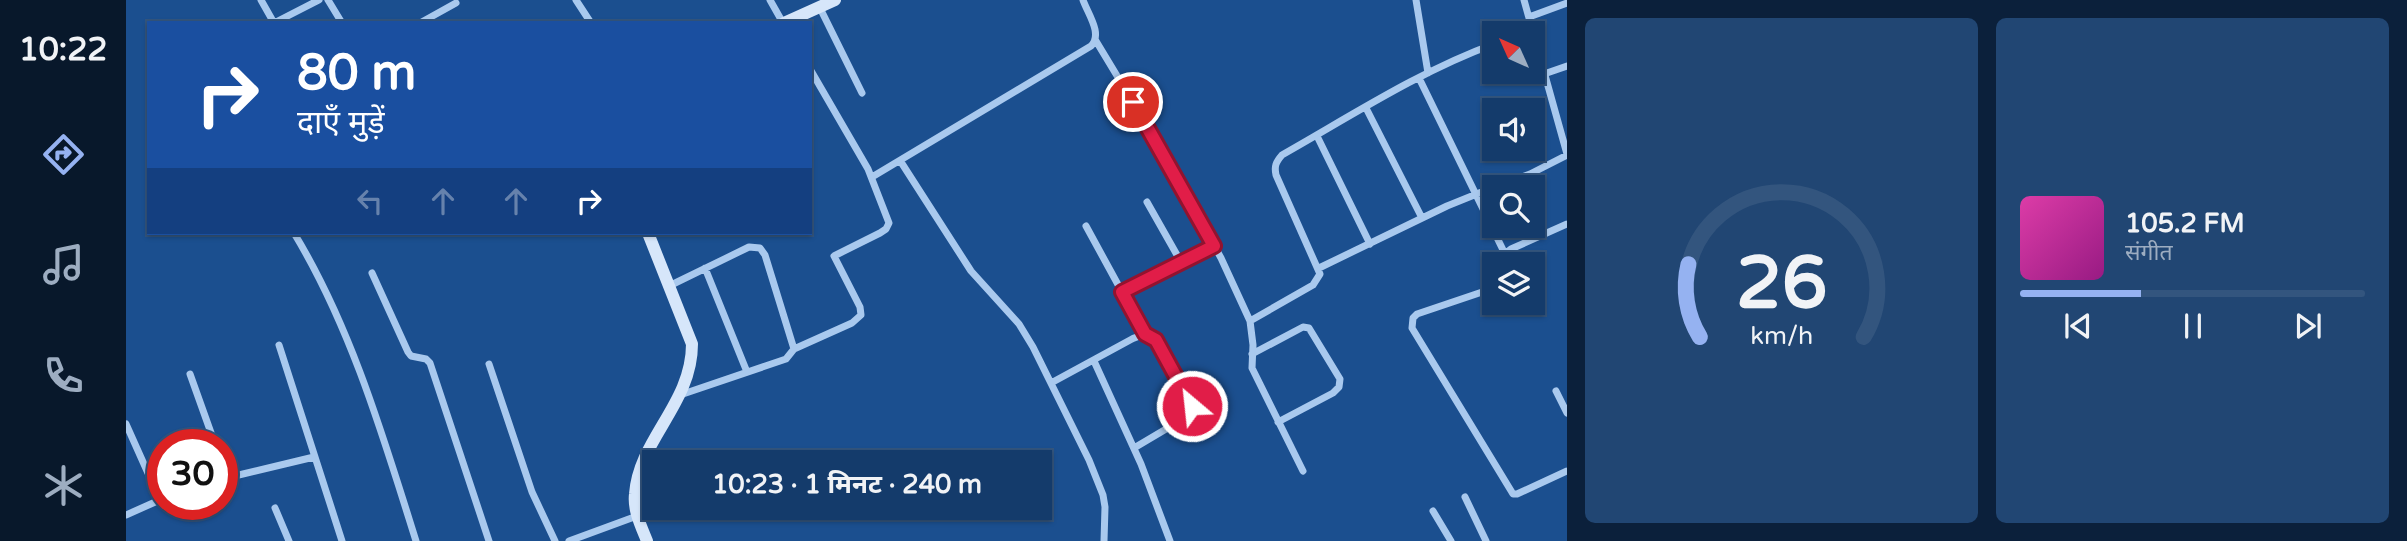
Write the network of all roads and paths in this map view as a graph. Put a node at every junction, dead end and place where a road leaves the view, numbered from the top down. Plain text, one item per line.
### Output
1 (261, 0) edge
2 (319, 0) edge
3 (328, 0) edge
4 (576, 0) edge
5 (770, 0) edge
6 (835, 0) edge
7 (1083, 0) edge
8 (1416, 0) edge
9 (1524, 0) edge
10 (456, 3) dead end
11 (1567, 3) edge
12 (812, 5) edge
13 (1529, 17) junction
14 (273, 21) edge
15 (278, 21) edge
16 (341, 21) edge
17 (424, 21) edge
18 (590, 21) edge
19 (783, 21) edge
20 (787, 21) edge
21 (1530, 21) edge
22 (1096, 41) junction
23 (1482, 48) edge
24 (1567, 66) edge
25 (812, 72) edge
26 (1428, 73) junction
27 (1545, 74) edge
28 (1545, 77) edge
29 (1419, 78) junction
30 (862, 93) dead end
31 (1366, 108) junction
32 (1564, 134) edge
33 (1317, 136) junction
34 (1567, 154) edge
35 (901, 162) junction
36 (1527, 175) edge
37 (872, 177) junction
38 (1482, 192) edge
39 (1475, 195) junction
40 (1147, 202) dead end
41 (1422, 218) junction
42 (1567, 224) edge
43 (1086, 226) dead end
44 (295, 235) edge
45 (651, 235) edge
46 (1370, 244) junction
47 (1214, 246) junction
48 (1503, 252) edge
49 (1508, 252) edge
50 (1181, 262) junction
51 (705, 268) junction
52 (1319, 268) junction
53 (372, 273) dead end
54 (669, 286) junction
55 (1122, 292) junction
56 (1482, 292) edge
57 (1250, 321) junction
58 (1145, 334) junction
59 (279, 345) dead end
60 (794, 349) junction
61 (1252, 354) junction
62 (1094, 361) junction
63 (489, 364) dead end
64 (747, 372) junction
65 (190, 374) dead end
66 (1051, 383) junction
67 (1556, 391) dead end
68 (680, 395) junction
69 (1567, 413) edge
70 (1278, 422) junction
71 (126, 424) edge
72 (210, 429) edge
73 (1133, 448) junction
74 (314, 457) junction
75 (147, 468) edge
76 (1303, 471) dead end
77 (1567, 471) edge
78 (238, 475) edge
79 (1465, 497) dead end
80 (147, 506) edge
81 (275, 509) dead end
82 (1433, 510) dead end
83 (126, 515) edge
84 (632, 518) junction
85 (289, 541) edge
86 (342, 541) edge
87 (416, 541) edge
88 (489, 541) edge
89 (555, 541) edge
90 (569, 541) edge
91 (647, 541) edge
92 (1104, 541) edge
93 (1170, 541) edge
94 (1451, 541) edge
95 (1486, 541) edge

1 - 14 street
2 - 15 street
3 - 16 street
4 - 18 street
5 - 19 street
6 - 12 street
7 - 22 street
8 - 26 street
9 - 13 street
10 - 17 street
11 - 13 street
12 - 20 street
12 - 30 street
13 - 21 street
22 - 35 street
22 - 47 street
23 - 26 street
24 - 27 street
25 - 37 street
26 - 29 street
28 - 32 street
29 - 31 street
29 - 39 street
31 - 33 street
31 - 41 street
32 - 34 street
33 - 46 street
33 - 52 street
34 - 36 street
35 - 37 street
35 - 66 street
37 - 60 street
38 - 39 street
39 - 41 street
39 - 48 street
40 - 50 street
41 - 46 street
42 - 49 street
43 - 55 street
44 - 87 street
45 - 54 street
46 - 52 street
47 - 50 street
47 - 57 street
50 - 55 street
51 - 54 street
51 - 60 street
51 - 64 street
52 - 57 street
53 - 88 street
54 - 68 street
55 - 58 street
56 - 77 street
57 - 61 street
58 - 62 street
58 - 73 street
59 - 74 street
60 - 64 street
61 - 70 street
61 - 70 street
62 - 66 street
62 - 73 street
63 - 89 street
64 - 68 street
65 - 72 street
66 - 92 street
67 - 69 street
68 - 84 street
70 - 76 street
71 - 75 street
73 - 93 street
74 - 78 street
74 - 86 street
79 - 95 street
80 - 83 street
81 - 85 street
82 - 94 street
84 - 90 street
84 - 91 street

